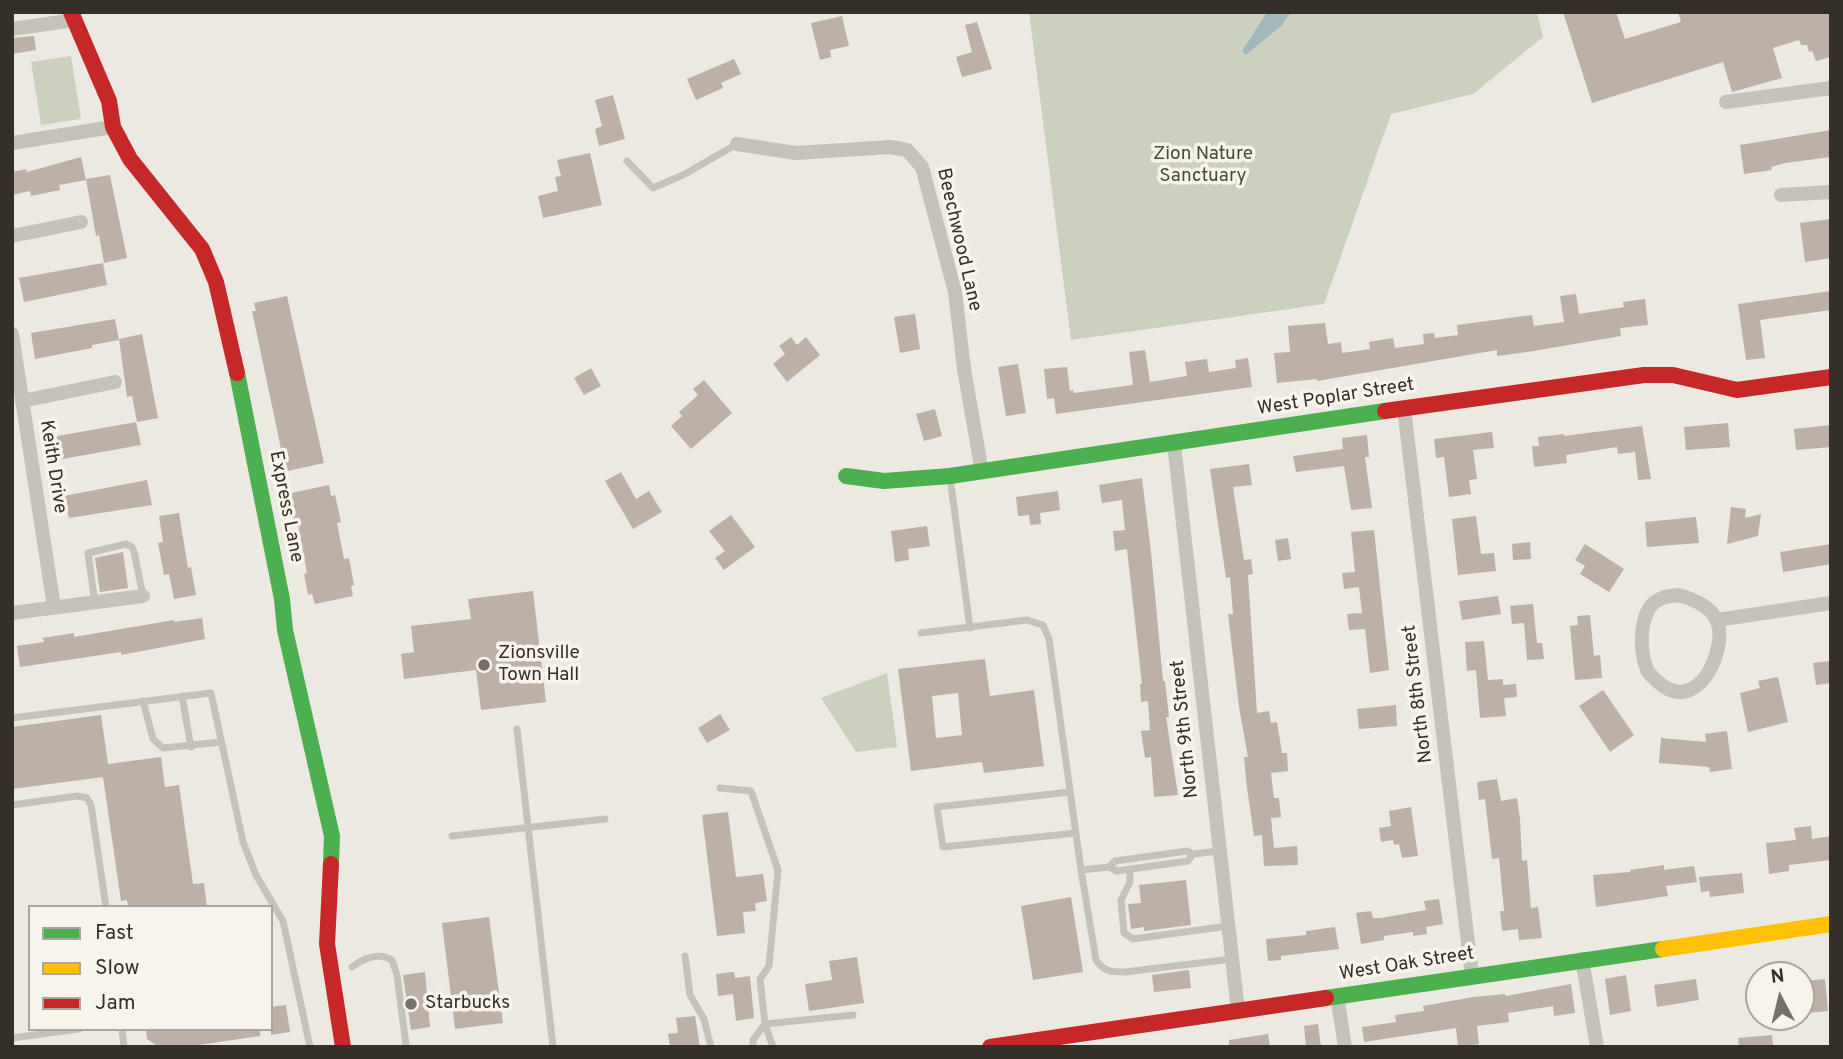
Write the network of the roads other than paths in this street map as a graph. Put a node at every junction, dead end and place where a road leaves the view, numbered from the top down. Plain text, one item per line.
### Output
1 (72, 16) edge
2 (12, 29) edge
3 (1831, 88) edge
4 (1726, 102) dead end
5 (113, 127) junction
6 (12, 143) edge
7 (737, 145) joint
8 (627, 161) dead end
9 (1831, 192) edge
10 (1781, 195) dead end
11 (81, 222) dead end
12 (12, 236) edge
13 (12, 334) edge
14 (1831, 377) edge
15 (115, 382) dead end
16 (22, 401) junction
17 (1404, 408) junction
18 (1174, 444) junction
19 (982, 472) junction
20 (846, 476) dead end
21 (950, 477) junction
22 (143, 596) joint
23 (1831, 603) edge
24 (95, 604) junction
25 (54, 607) junction
26 (12, 613) edge
27 (1717, 620) junction
28 (970, 628) junction
29 (921, 634) dead end
30 (182, 696) junction
31 (143, 701) junction
32 (12, 718) edge
33 (517, 729) dead end
34 (221, 742) junction
35 (191, 747) junction
36 (720, 788) dead end
37 (1070, 792) junction
38 (12, 805) edge
39 (605, 819) dead end
40 (528, 828) junction
41 (1076, 833) junction
42 (452, 836) dead end
43 (1219, 850) junction
44 (1193, 855) junction
45 (1110, 867) junction
46 (1130, 869) junction
47 (1081, 870) junction
48 (106, 905) edge
49 (1831, 924) edge
50 (1228, 926) junction
51 (685, 956) dead end
52 (1232, 959) junction
53 (1582, 959) junction
54 (352, 967) dead end
55 (1472, 976) junction
56 (1337, 996) junction
57 (1238, 1011) junction
58 (853, 1015) dead end
59 (765, 1024) junction
60 (65, 1031) edge
61 (23, 1037) junction
62 (12, 1038) edge
63 (406, 1045) dead end
64 (24, 1047) edge
65 (310, 1047) edge
66 (343, 1047) edge
67 (553, 1047) edge
68 (711, 1047) edge
69 (753, 1047) edge
70 (773, 1047) edge
71 (990, 1047) edge
72 (1345, 1047) edge
73 (1597, 1047) edge

1 - 2 street
1 - 5 street, Express Lane
3 - 4 street
5 - 6 street
5 - 66 street, Express Lane
7 - 8 lane
7 - 19 street, Beechwood Lane
9 - 10 street
11 - 12 street
13 - 16 street, Keith Drive
14 - 17 street, West Poplar Street
15 - 16 street
16 - 25 street, Keith Drive
17 - 18 street, West Poplar Street
17 - 55 street, North 8th Street
18 - 19 street, West Poplar Street
18 - 43 street, North 9th Street
19 - 21 street, West Poplar Street
20 - 21 street, West Poplar Street
21 - 28 lane
22 - 24 street
22 - 24 lane
23 - 27 street
24 - 25 street
25 - 26 street
27 - 27 street
28 - 29 lane
28 - 37 lane
30 - 31 lane
30 - 34 lane
30 - 35 lane
31 - 32 lane
31 - 35 lane
33 - 40 lane
34 - 35 lane
34 - 65 lane
36 - 59 lane
37 - 41 lane
37 - 41 lane
38 - 48 lane
39 - 40 lane
40 - 42 lane
40 - 67 lane
41 - 47 lane
43 - 44 lane
43 - 50 street, North 9th Street
44 - 45 lane
44 - 46 lane
45 - 46 lane
45 - 47 lane
46 - 50 lane
47 - 52 lane
49 - 53 street, West Oak Street
50 - 52 street, North 9th Street
51 - 68 lane
52 - 57 street, North 9th Street
53 - 55 street, West Oak Street
53 - 73 street
54 - 63 lane
55 - 56 street, West Oak Street
56 - 57 street, West Oak Street
56 - 72 street
57 - 71 street, West Oak Street
58 - 59 lane
59 - 69 lane
59 - 70 lane
60 - 61 lane
61 - 62 lane
61 - 64 lane

